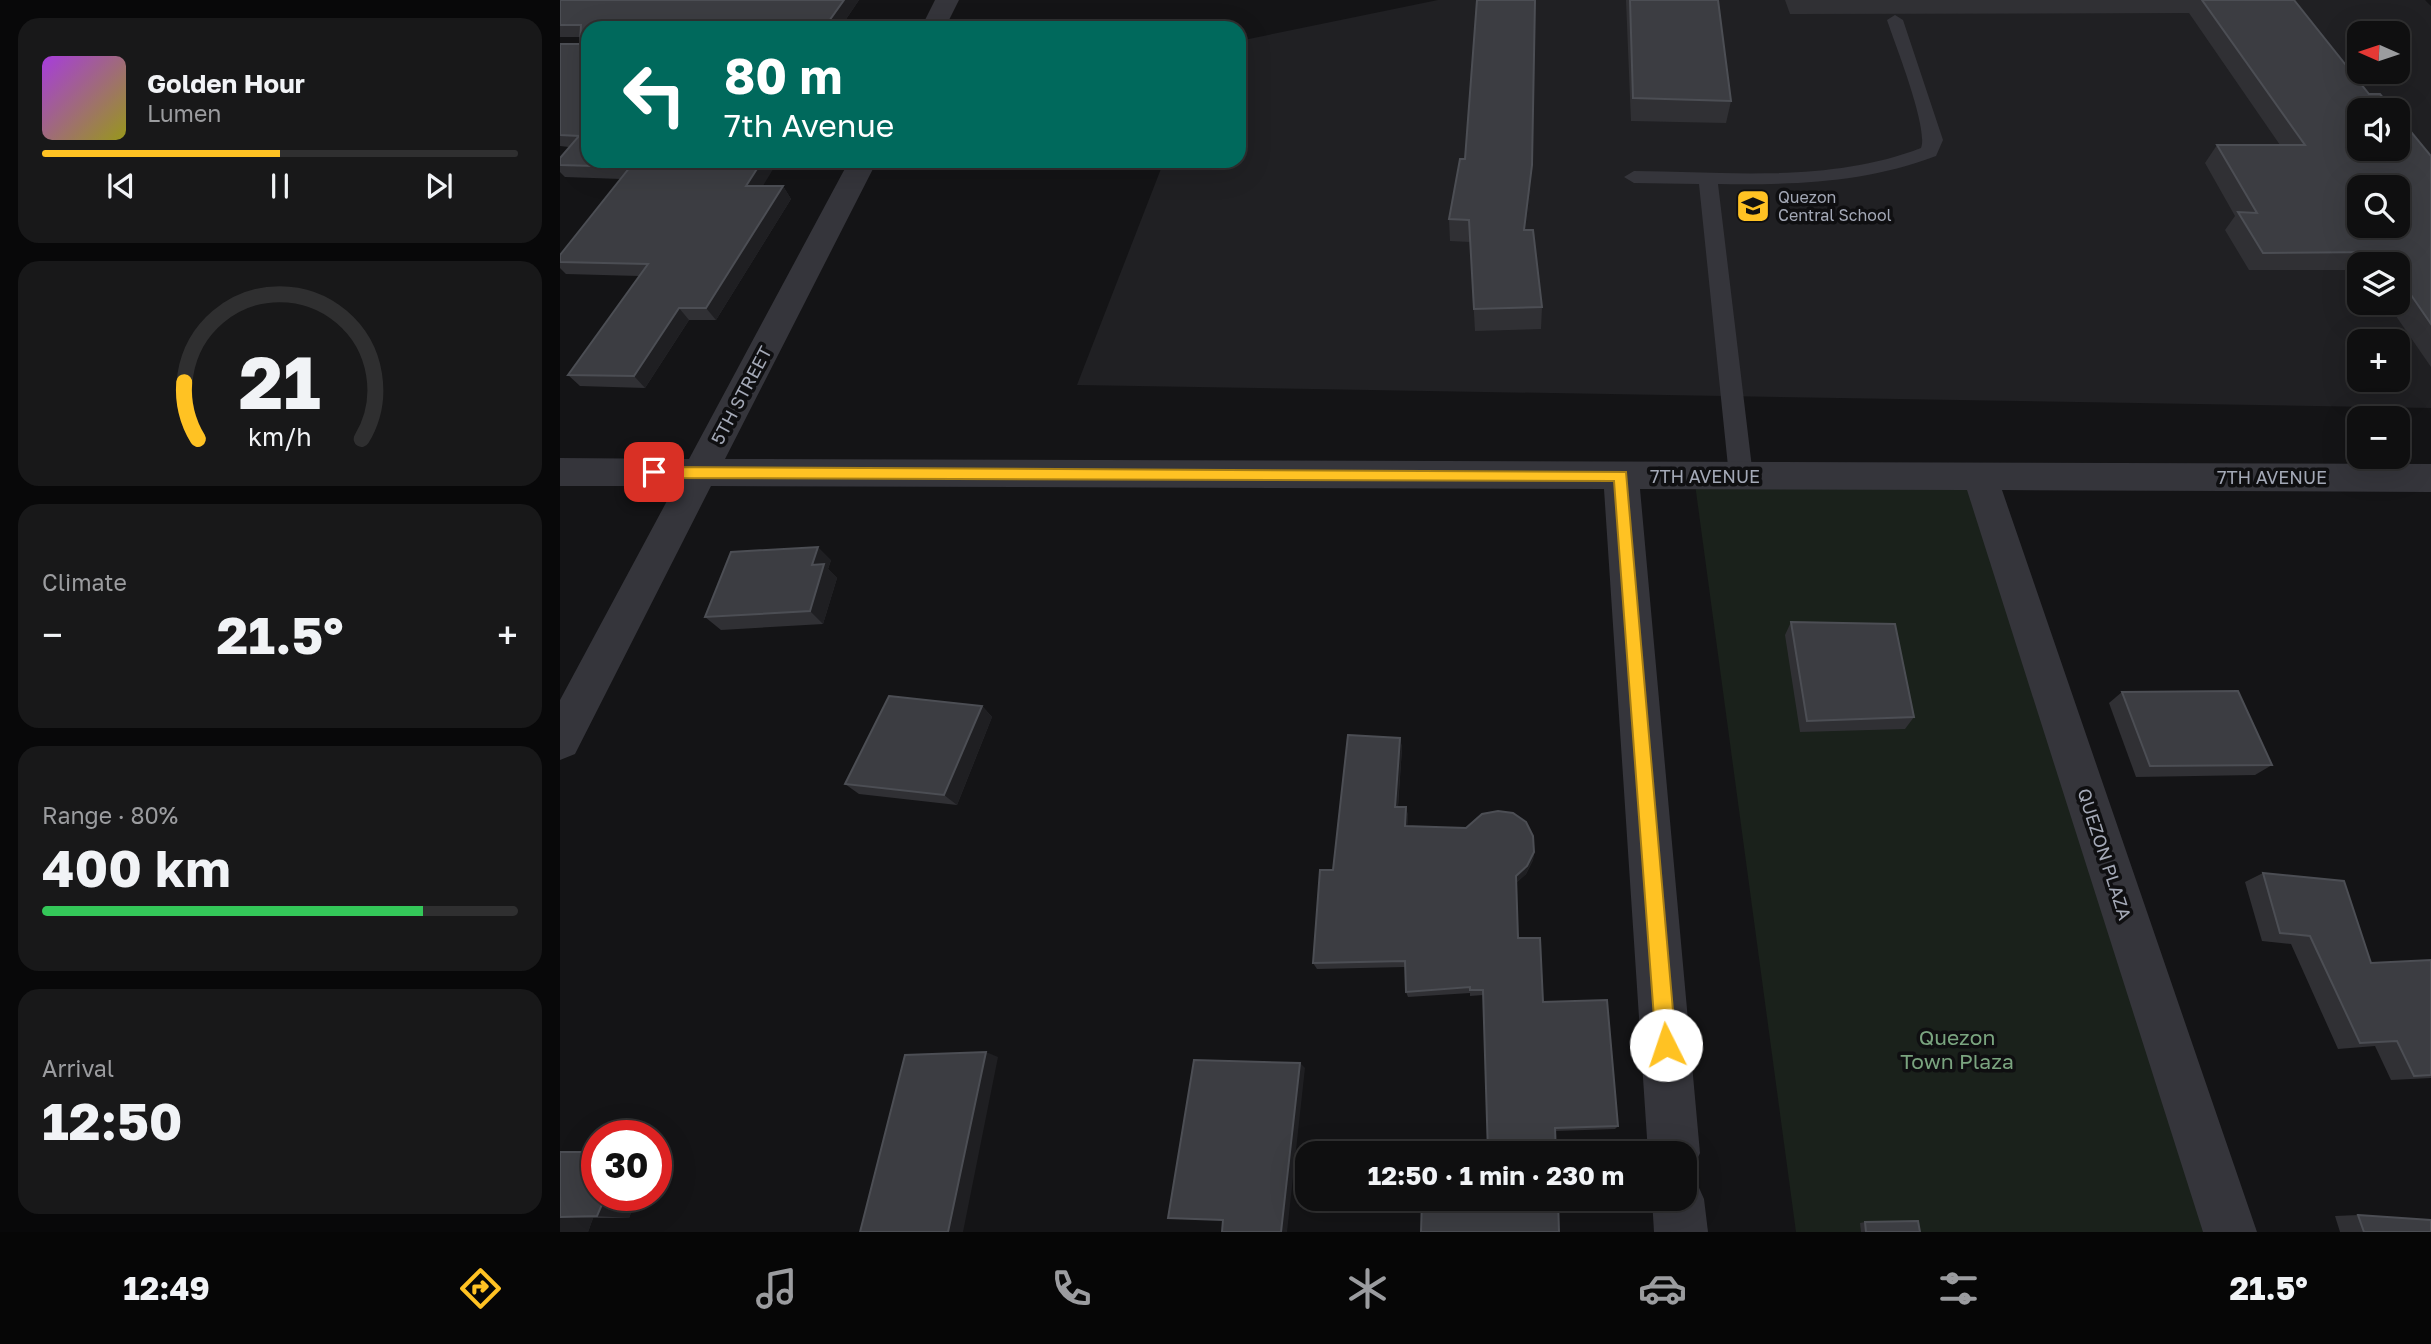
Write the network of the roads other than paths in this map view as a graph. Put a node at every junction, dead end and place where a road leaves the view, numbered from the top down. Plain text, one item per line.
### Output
1 (947, 0) edge
2 (1895, 20) dead end
3 (936, 21) edge
4 (859, 168) edge
5 (1633, 177) dead end
6 (1708, 177) junction
7 (560, 472) edge
8 (701, 472) junction
9 (1621, 476) junction
10 (1741, 476) junction
11 (1980, 477) junction
12 (2431, 478) edge
13 (560, 741) edge
14 (1673, 1141) edge
15 (1679, 1211) edge
16 (1681, 1232) edge
17 (2230, 1232) edge

1 - 3 street
2 - 6 lane
4 - 8 street, 5TH STREET
5 - 6 lane
6 - 10 lane
7 - 8 street, 7TH AVENUE
8 - 9 street, 7TH AVENUE
8 - 13 street, 5TH STREET
9 - 10 street, 7TH AVENUE
9 - 14 street
10 - 11 street, 7TH AVENUE
11 - 12 street, 7TH AVENUE
11 - 17 street, QUEZON PLAZA
15 - 16 street

